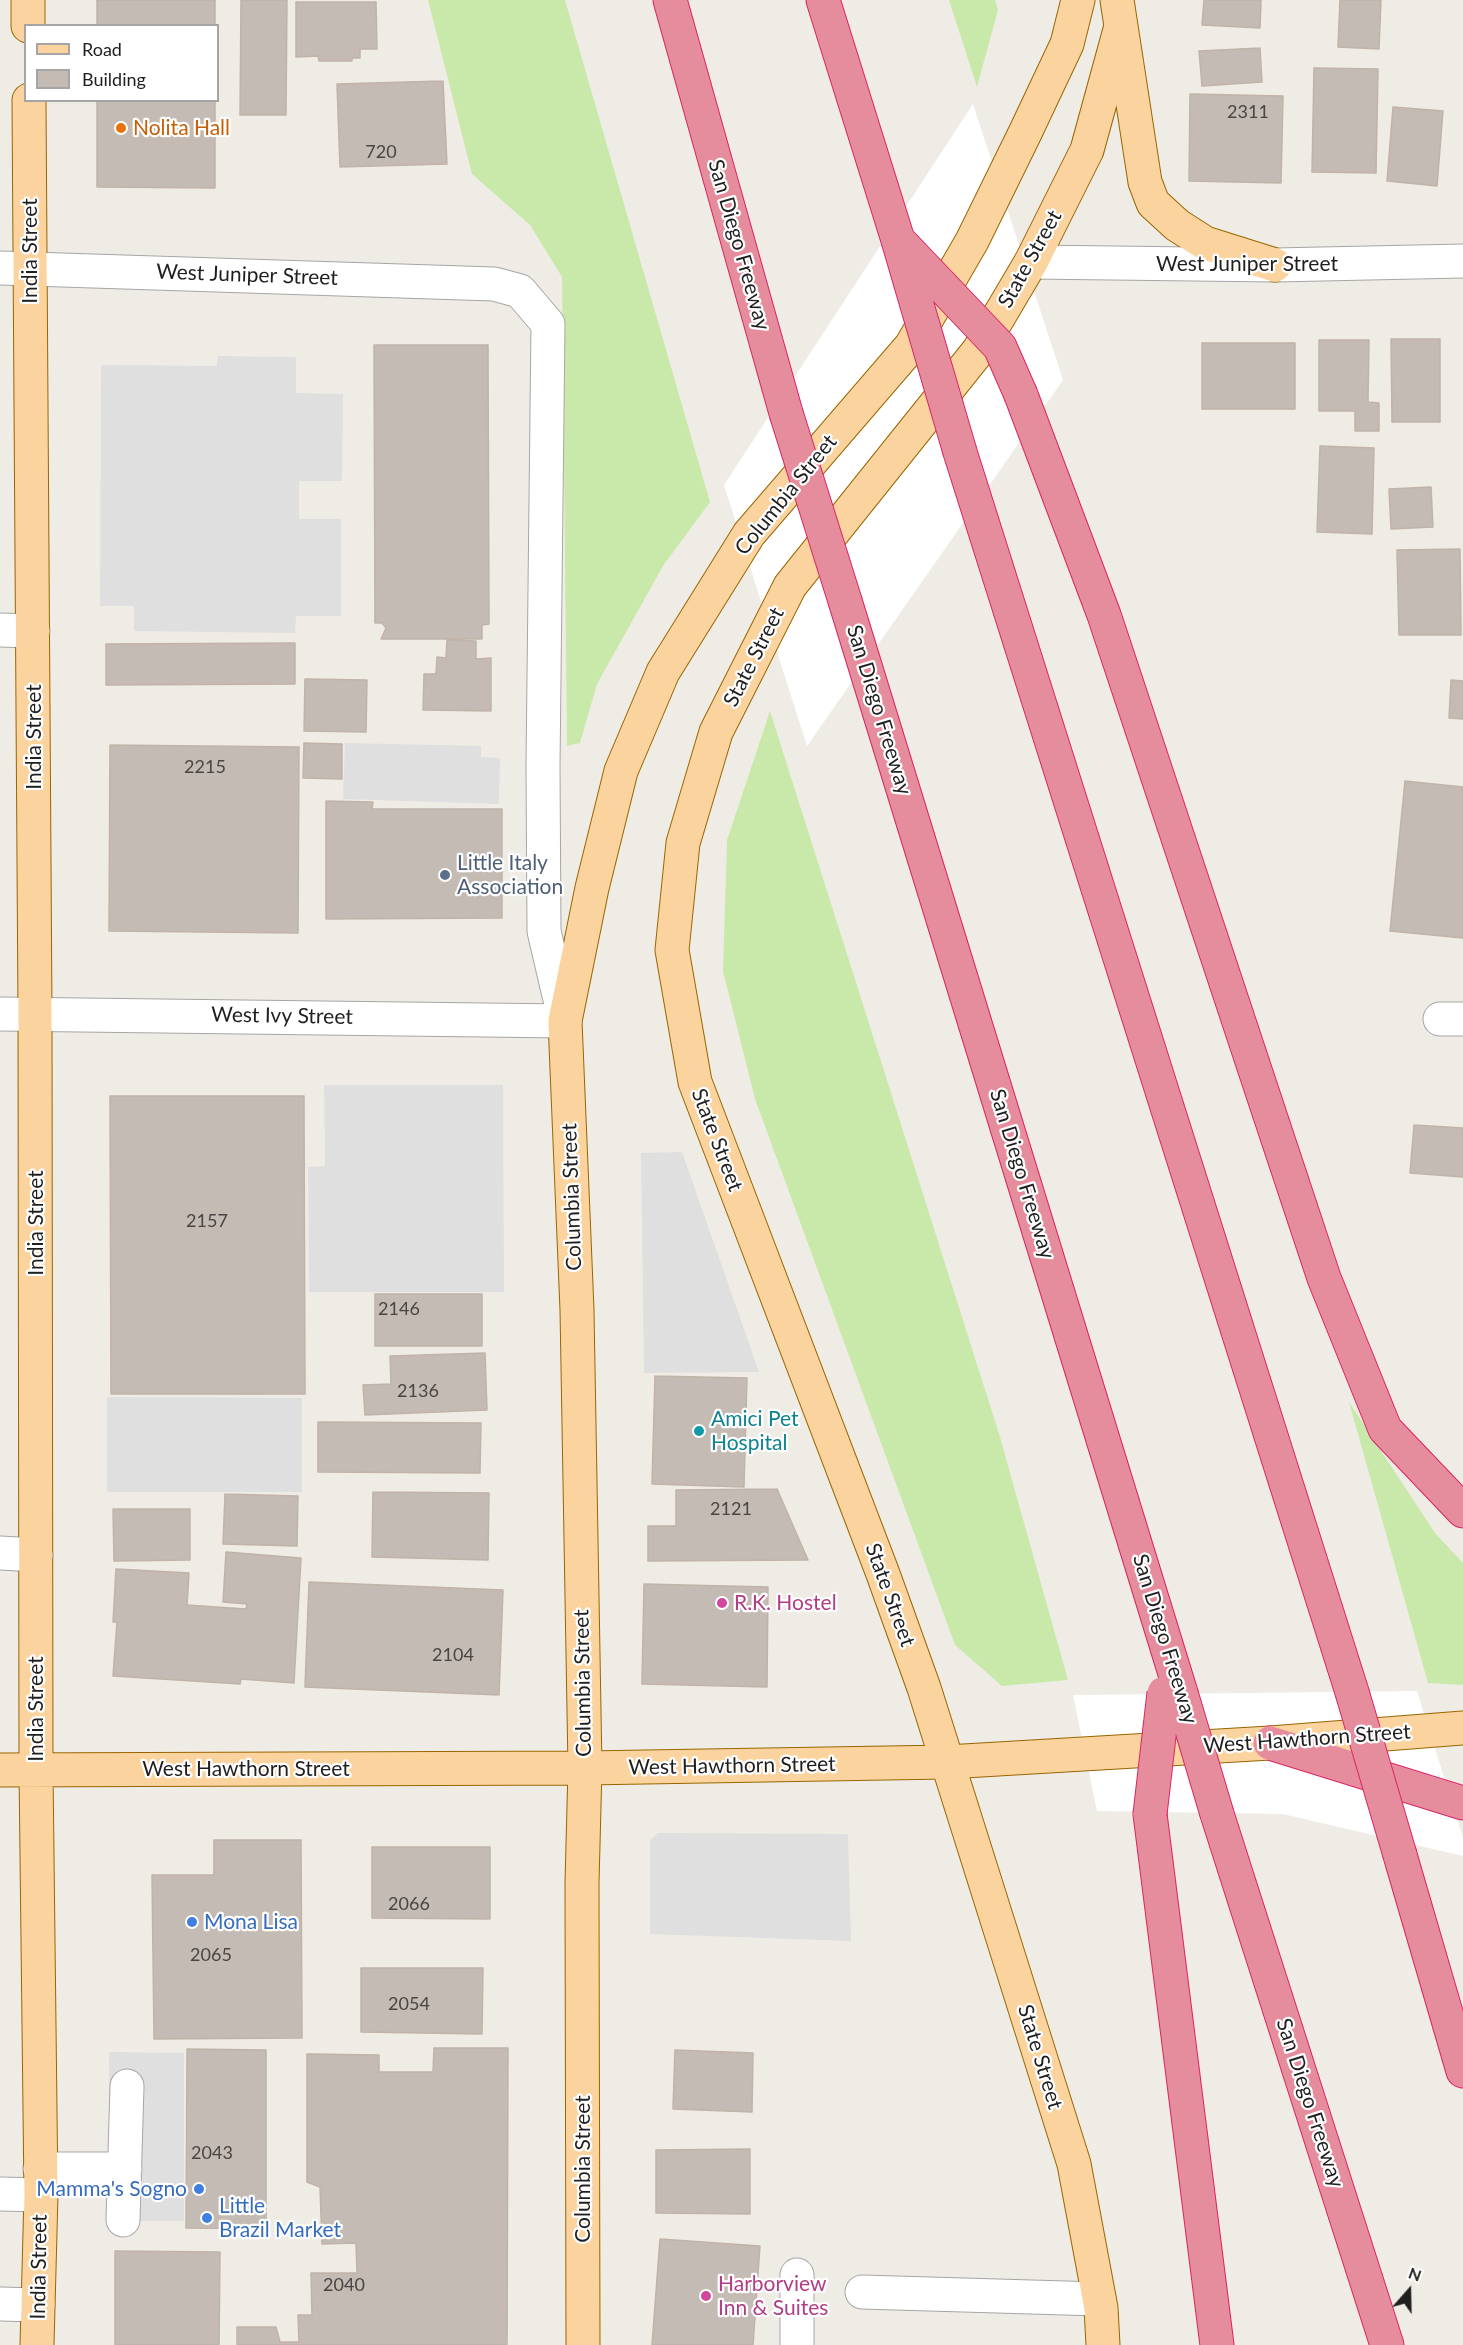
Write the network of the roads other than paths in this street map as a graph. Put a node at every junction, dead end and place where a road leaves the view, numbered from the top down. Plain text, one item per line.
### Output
1 (28, 0) edge
2 (670, 0) edge
3 (823, 0) edge
4 (1078, 0) edge
5 (1119, 13) edge
6 (28, 24) edge
7 (29, 102) edge
8 (898, 240) junction
9 (1463, 261) edge
10 (1031, 262) junction
11 (1275, 266) junction
12 (15, 268) edge
13 (494, 284) joint
14 (0, 630) edge
15 (33, 631) junction
16 (35, 1013) junction
17 (0, 1014) edge
18 (565, 1022) junction
19 (1463, 1511) edge
20 (0, 1553) edge
21 (36, 1555) junction
22 (1172, 1693) junction
23 (1463, 1728) edge
24 (1270, 1743) junction
25 (947, 1762) junction
26 (585, 1768) junction
27 (0, 1770) edge
28 (36, 1770) junction
29 (1463, 1803) edge
30 (1463, 2071) edge
31 (127, 2086) dead end
32 (125, 2169) junction
33 (40, 2182) junction
34 (0, 2194) edge
35 (123, 2220) dead end
36 (797, 2275) dead end
37 (862, 2292) dead end
38 (1099, 2299) junction
39 (0, 2304) edge
40 (38, 2305) junction
41 (37, 2345) edge
42 (583, 2345) edge
43 (797, 2345) edge
44 (1103, 2345) edge
45 (1216, 2345) edge
46 (1387, 2345) edge

1 - 6 main road
2 - 22 highway, San Diego Freeway, bridge
3 - 8 highway
4 - 18 main road, Columbia Street
5 - 10 main road, State Street
5 - 11 main road
7 - 12 main road, India Street
8 - 19 highway, bridge
8 - 30 highway, bridge
9 - 11 street, West Juniper Street
10 - 11 street, West Juniper Street
10 - 25 main road, State Street
12 - 13 street, West Juniper Street
12 - 15 main road, India Street
13 - 18 street, Columbia Street
14 - 15 street
15 - 16 main road, India Street
16 - 17 street, West Ivy Street
16 - 18 street, West Ivy Street
16 - 21 main road, India Street
18 - 26 main road, Columbia Street
20 - 21 street
21 - 28 main road, India Street
22 - 45 highway, bridge
22 - 46 highway, San Diego Freeway, bridge
23 - 24 main road, West Hawthorn Street
24 - 25 main road, West Hawthorn Street
24 - 29 highway
25 - 26 main road, West Hawthorn Street
25 - 38 main road, State Street
26 - 28 main road, West Hawthorn Street
26 - 42 main road, Columbia Street
27 - 28 main road, West Hawthorn Street
28 - 33 main road, India Street
31 - 32 street
32 - 33 street
32 - 35 street
33 - 34 street
33 - 40 main road, India Street
36 - 43 street
37 - 38 street
38 - 44 main road, State Street
39 - 40 street
40 - 41 main road, India Street

